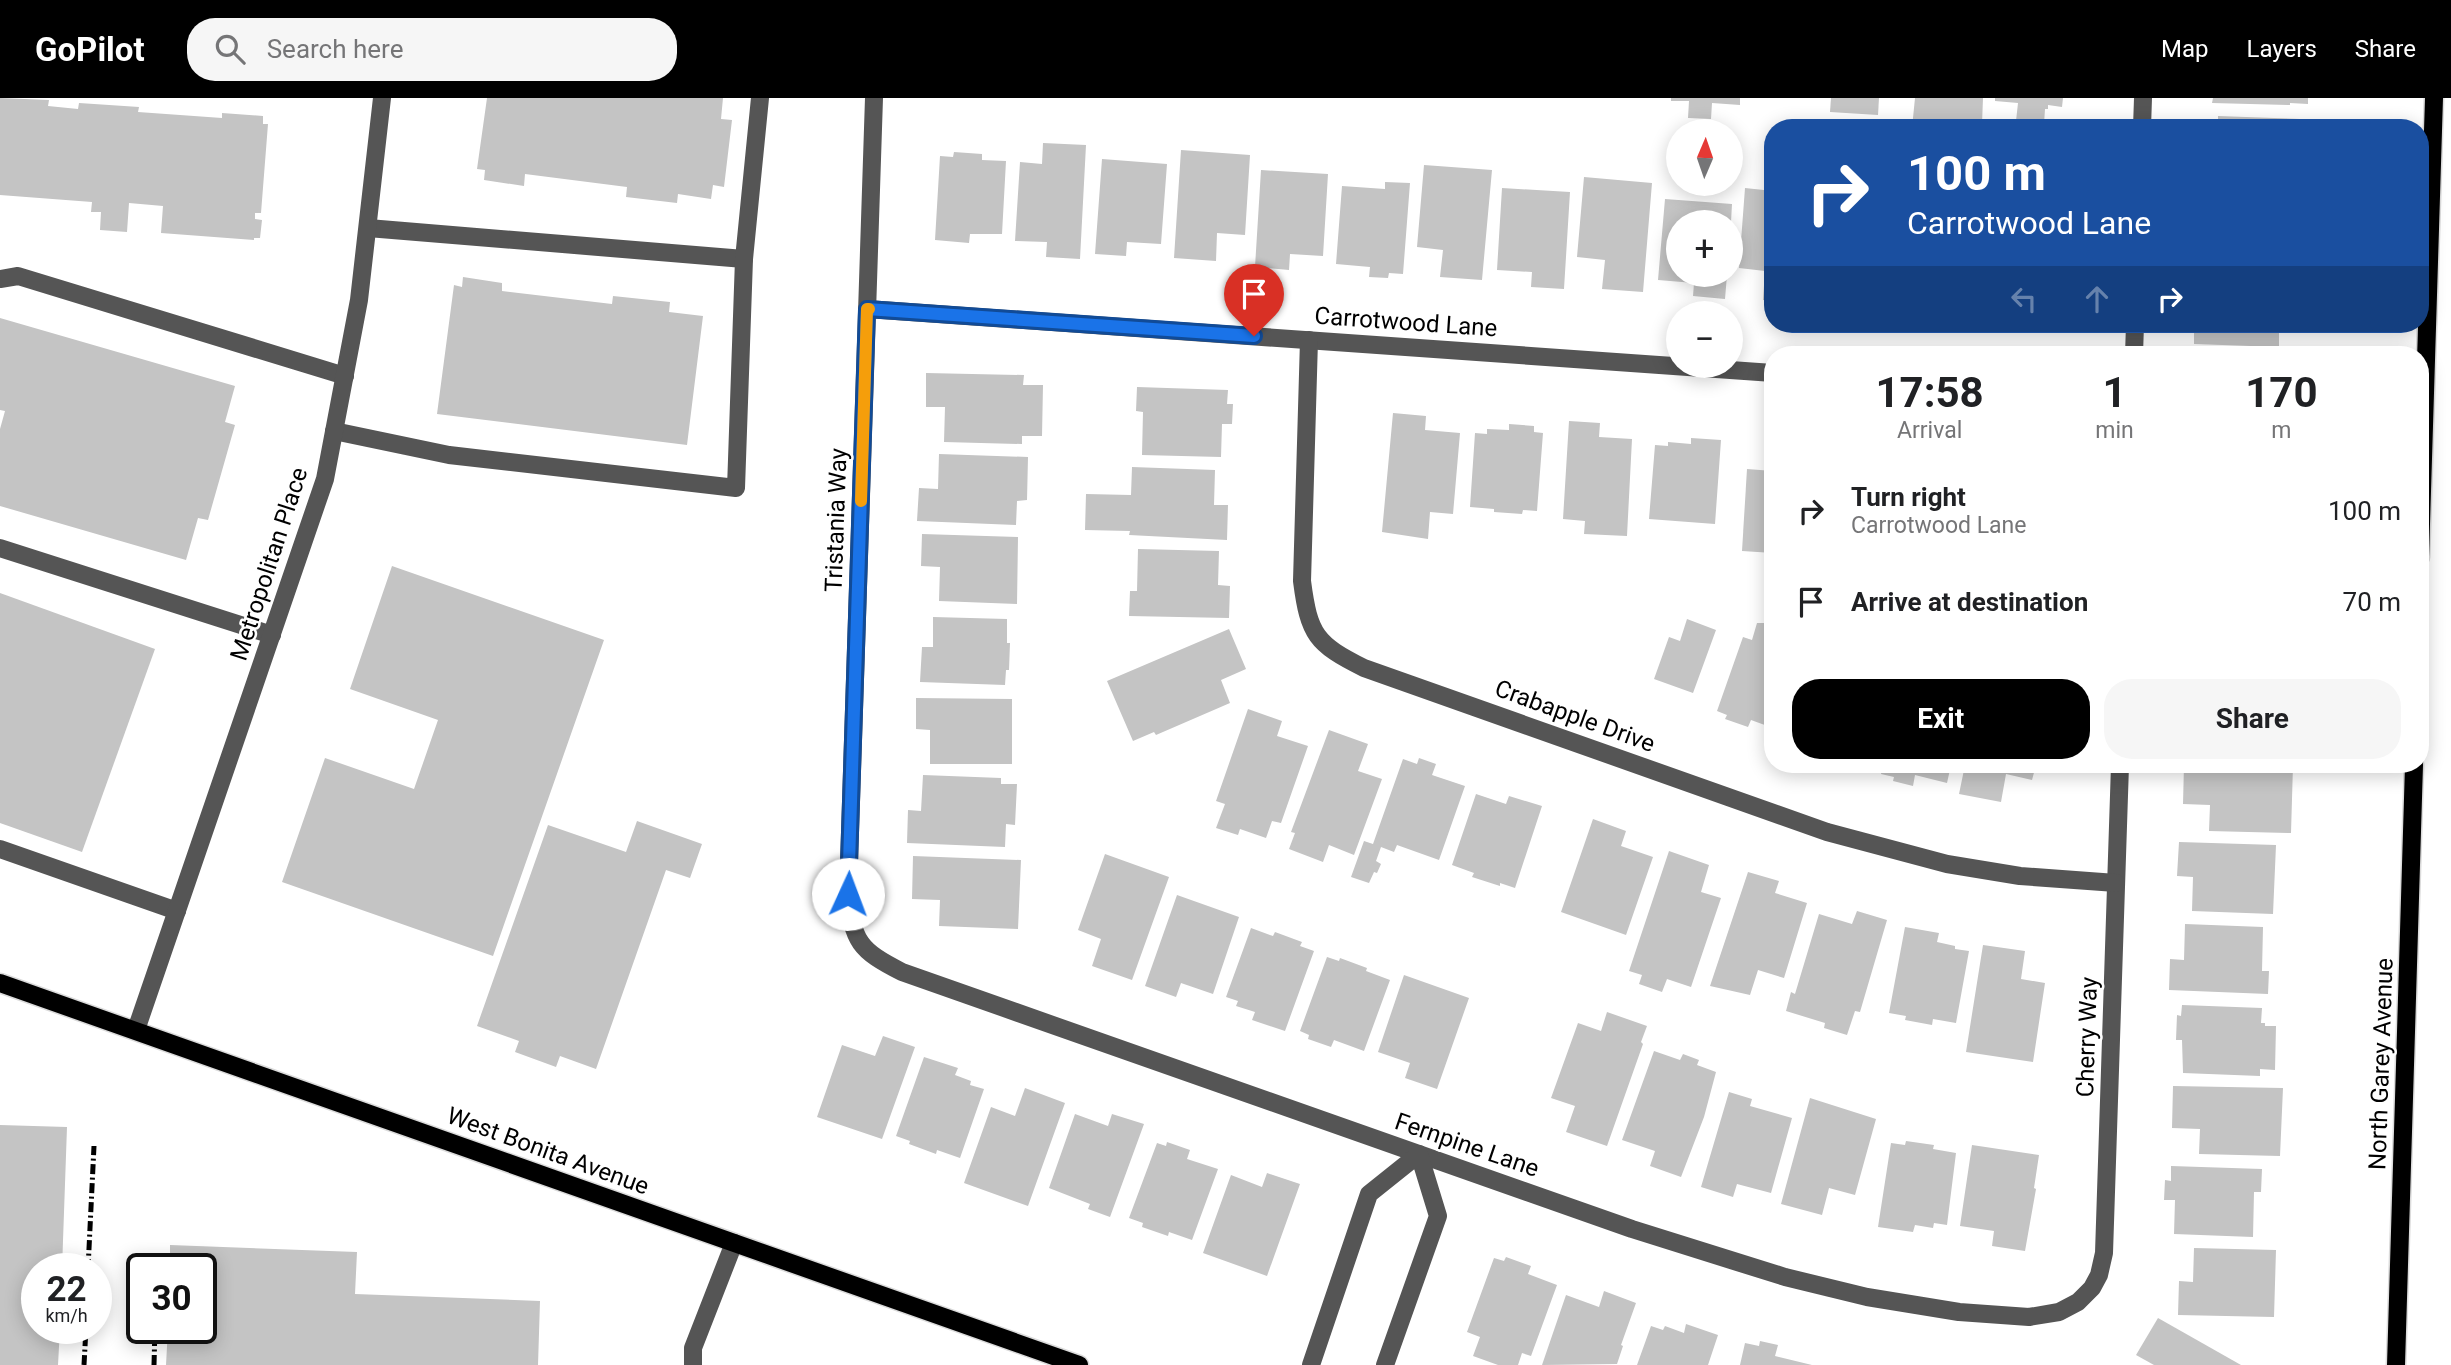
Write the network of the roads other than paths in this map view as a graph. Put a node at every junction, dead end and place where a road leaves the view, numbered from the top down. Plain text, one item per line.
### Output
1 (382, 98) edge
2 (760, 98) edge
3 (874, 98) edge
4 (2143, 98) edge
5 (2434, 98) edge
6 (2142, 119) edge
7 (368, 228) junction
8 (744, 258) junction
9 (2429, 262) edge
10 (0, 279) edge
11 (867, 309) junction
12 (1309, 340) junction
13 (1764, 372) edge
14 (345, 376) junction
15 (334, 431) junction
16 (0, 548) edge
17 (272, 635) junction
18 (2120, 773) edge
19 (2414, 773) edge
20 (0, 849) edge
21 (2116, 883) junction
22 (177, 911) junction
23 (858, 943) joint
24 (0, 983) edge
25 (136, 1030) junction
26 (1419, 1154) junction
27 (734, 1243) junction
28 (2078, 1302) joint
29 (693, 1365) edge
30 (1079, 1365) edge
31 (1311, 1365) edge
32 (1385, 1365) edge
33 (2396, 1365) edge

1 - 7 street, Metropolitan Place
2 - 8 street
3 - 11 street, Tristania Way
4 - 6 street
5 - 9 main road
7 - 8 street
7 - 14 street, Metropolitan Place
8 - 15 street
10 - 14 street
11 - 12 street, Carrotwood Lane
11 - 23 street, Tristania Way
12 - 13 street, Carrotwood Lane
12 - 21 street, Crabapple Drive
14 - 15 street, Metropolitan Place
15 - 17 street, Metropolitan Place
16 - 17 street
17 - 22 street, Metropolitan Place
18 - 21 street, Cherry Way
19 - 33 main road, North Garey Avenue
20 - 22 street
21 - 28 street, Cherry Way
22 - 25 street, Metropolitan Place
23 - 26 street, Fernpine Lane
24 - 25 main road, West Bonita Avenue
25 - 27 main road, West Bonita Avenue
26 - 28 street, Fernpine Lane
26 - 31 street
26 - 32 street
27 - 29 street
27 - 30 main road, West Bonita Avenue

